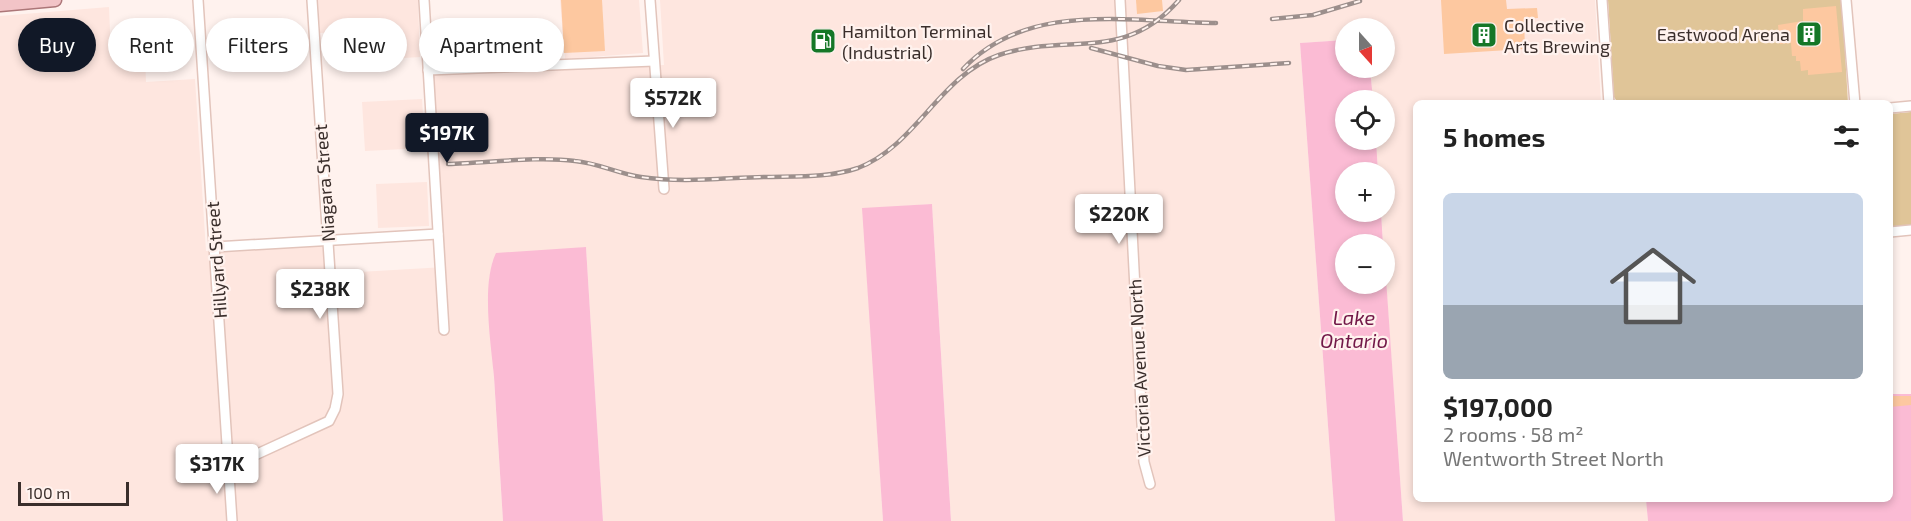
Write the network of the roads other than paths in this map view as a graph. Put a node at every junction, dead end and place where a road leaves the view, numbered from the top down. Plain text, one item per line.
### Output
1 (55, 0) edge
2 (198, 0) edge
3 (312, 0) edge
4 (424, 0) edge
5 (650, 0) edge
6 (1120, 0) edge
7 (1602, 0) edge
8 (1846, 0) edge
9 (0, 5) edge
10 (425, 18) edge
11 (654, 61) junction
12 (564, 65) edge
13 (428, 72) edge
14 (1609, 100) edge
15 (1855, 100) edge
16 (1911, 106) edge
17 (1893, 108) edge
18 (664, 189) dead end
19 (1911, 230) edge
20 (1893, 232) edge
21 (438, 234) junction
22 (328, 240) junction
23 (215, 247) junction
24 (444, 330) dead end
25 (229, 468) junction
26 (1150, 484) dead end
27 (232, 521) edge

1 - 9 main road
2 - 23 street, Hillyard Street
3 - 22 street, Niagara Street
4 - 10 street
5 - 11 street
6 - 26 street, Victoria Avenue North
7 - 14 street
8 - 15 street
11 - 12 street
11 - 18 street
13 - 21 street
16 - 17 street
19 - 20 street
21 - 22 street
21 - 24 street
22 - 23 street
22 - 25 street, Niagara Street
23 - 25 street, Hillyard Street
25 - 27 street, Hillyard Street

